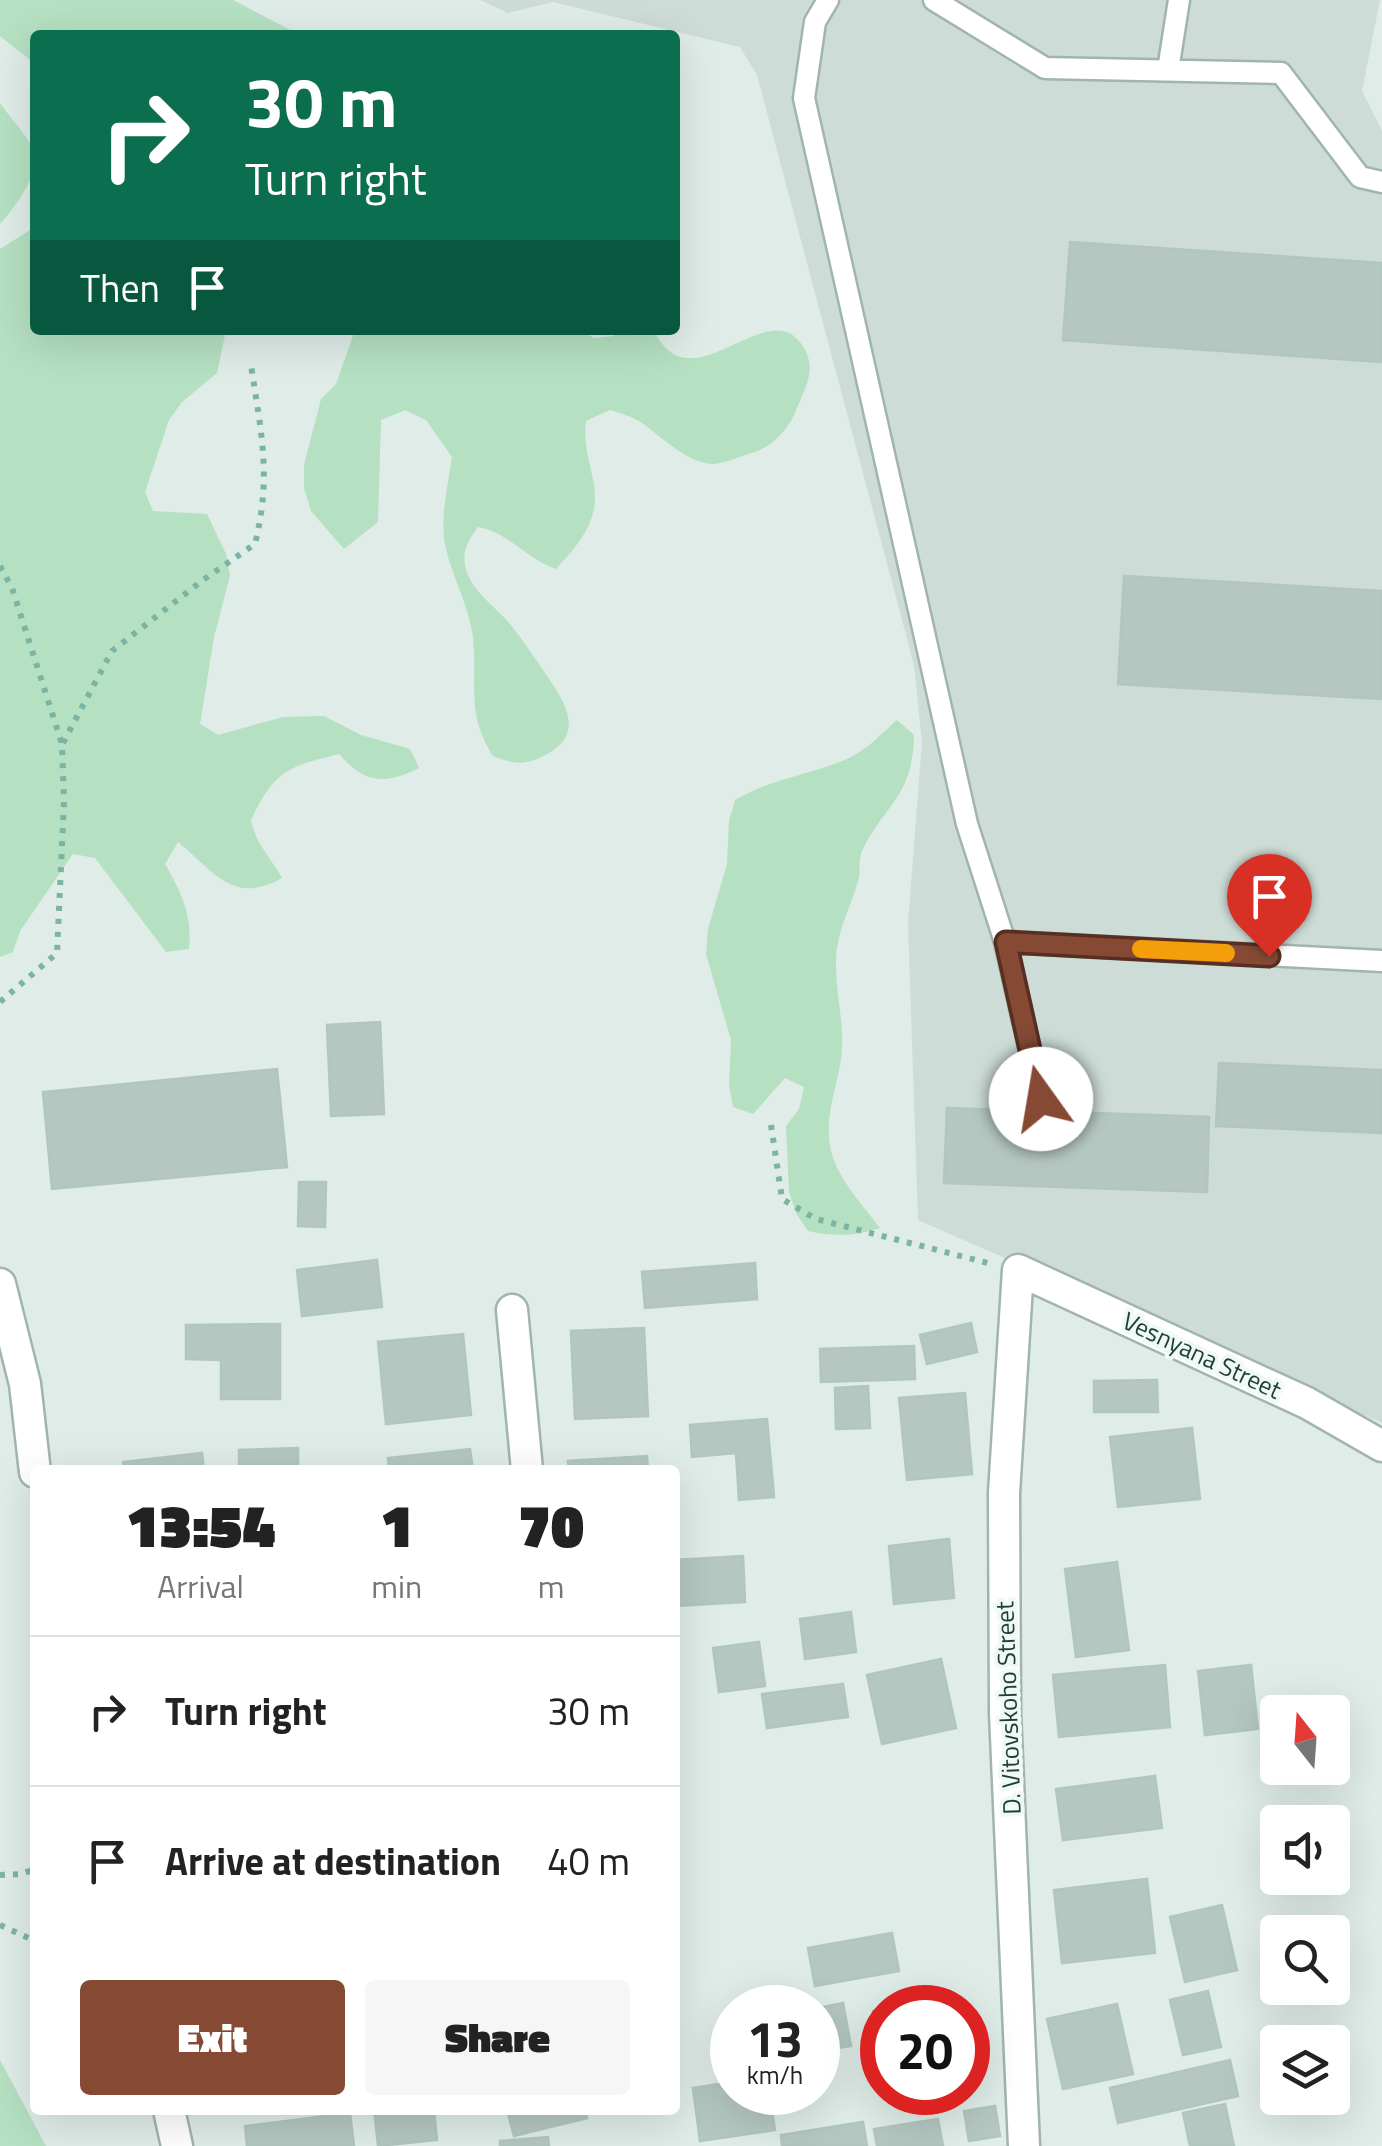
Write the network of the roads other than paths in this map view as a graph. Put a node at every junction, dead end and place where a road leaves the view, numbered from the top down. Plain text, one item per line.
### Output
1 (828, 0) edge
2 (934, 0) edge
3 (1179, 0) edge
4 (1168, 70) junction
5 (1382, 182) edge
6 (1006, 942) junction
7 (1382, 962) edge
8 (1041, 1099) dead end
9 (1018, 1270) joint
10 (0, 1284) edge
11 (512, 1310) dead end
12 (1382, 1446) edge
13 (34, 1465) edge
14 (527, 1465) edge
15 (170, 2115) edge
16 (178, 2146) edge
17 (1024, 2146) edge

1 - 6 lane
2 - 4 lane
3 - 4 lane
4 - 5 lane
6 - 7 lane
6 - 8 lane
9 - 12 street, Vesnyana Street
9 - 17 street, D. Vitovskoho Street
10 - 13 street
11 - 14 street
15 - 16 street

